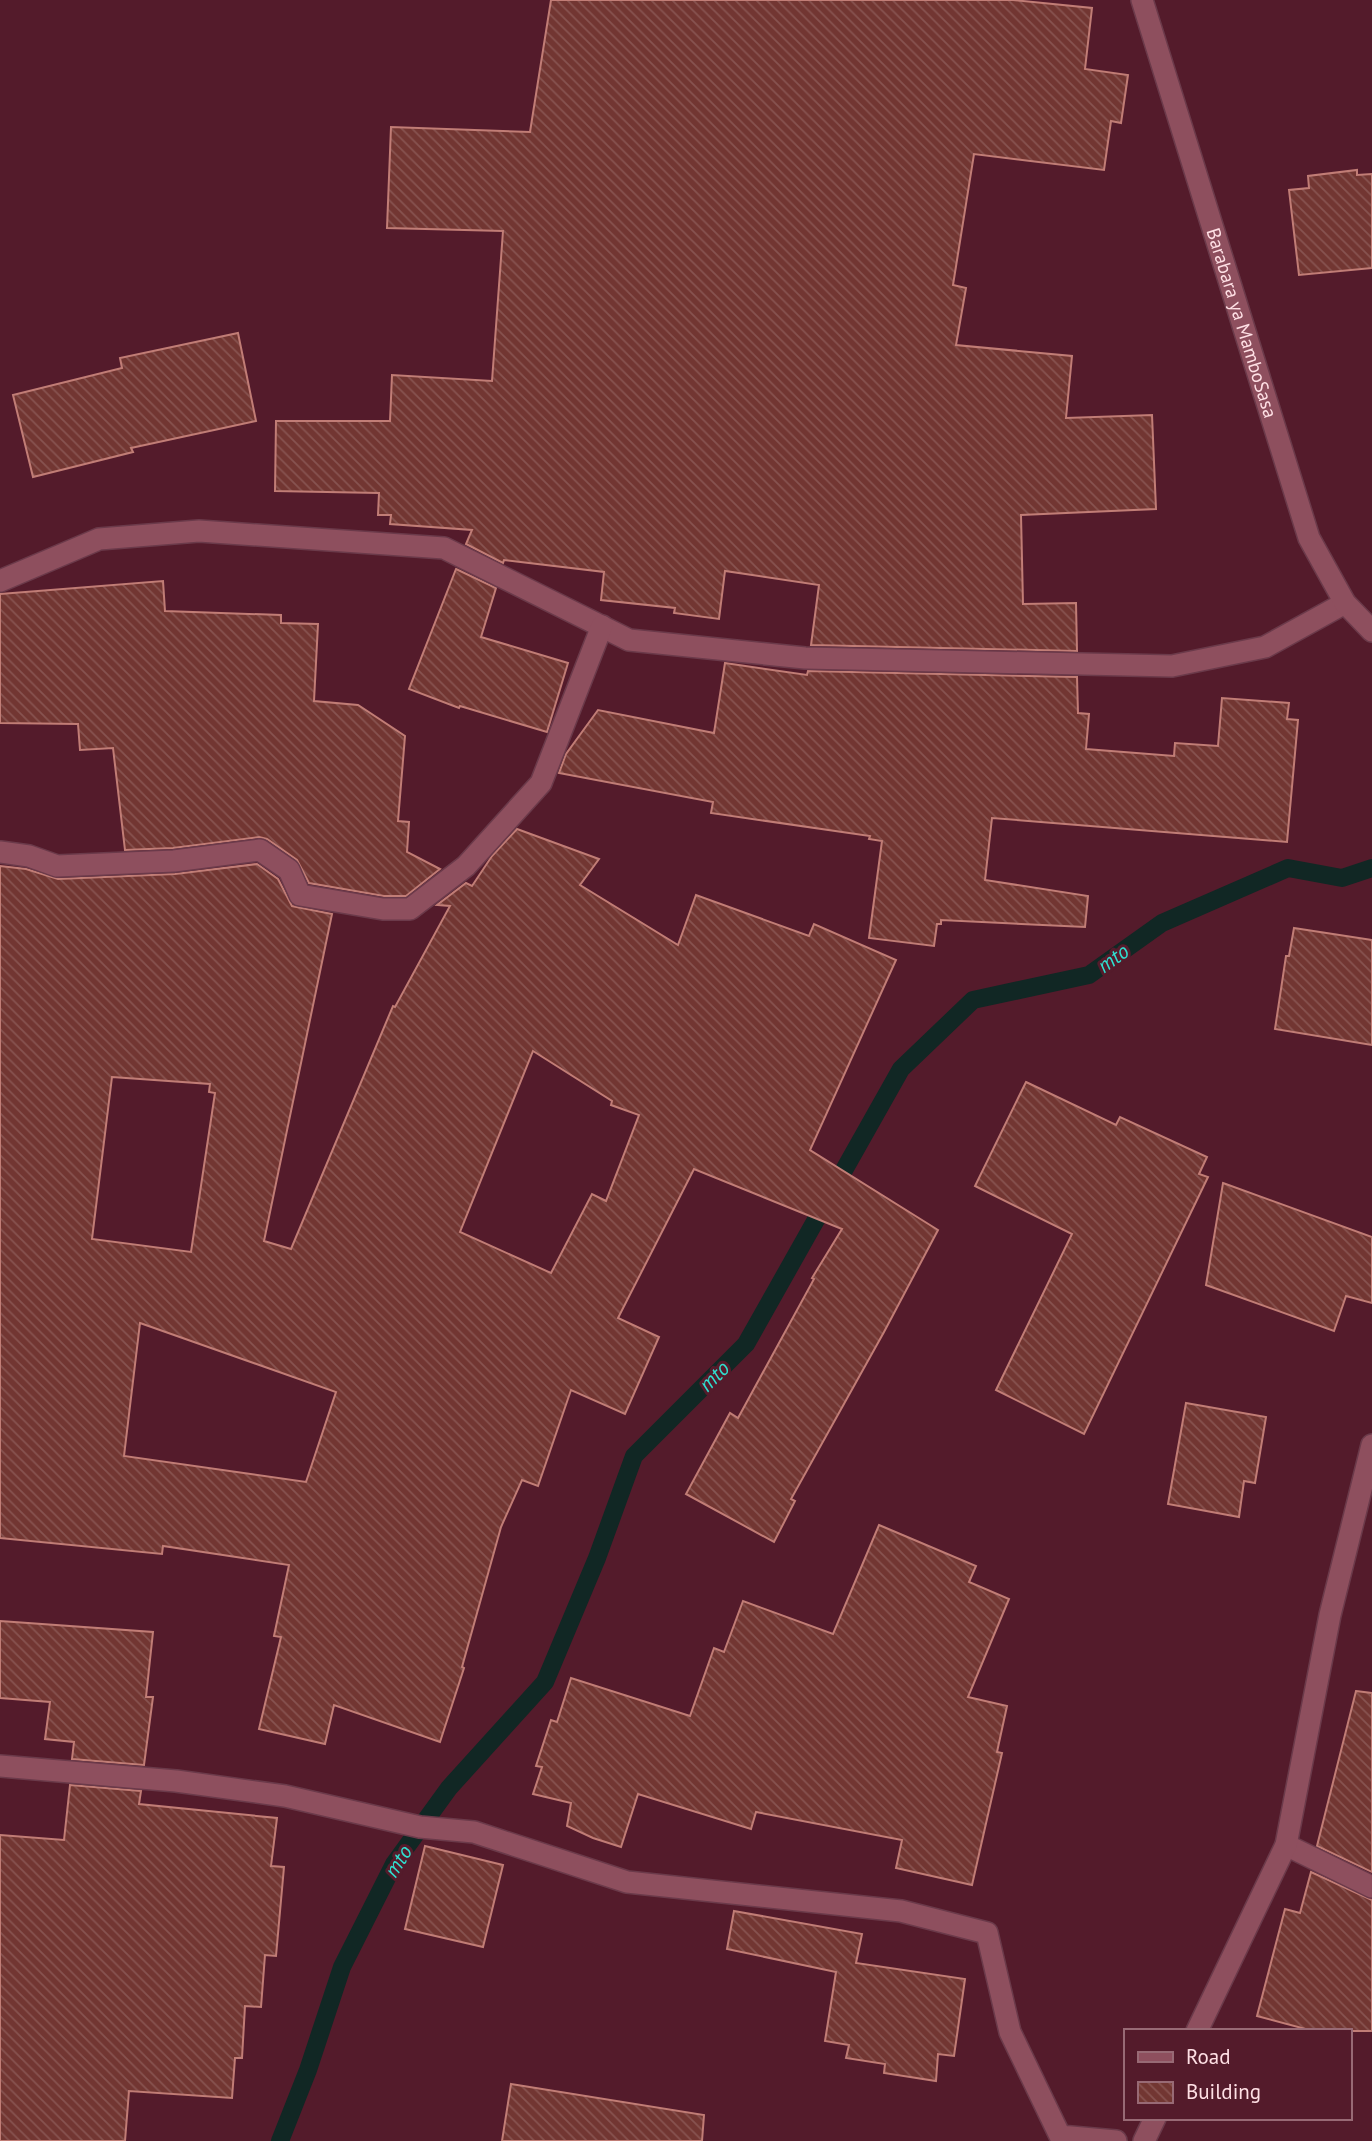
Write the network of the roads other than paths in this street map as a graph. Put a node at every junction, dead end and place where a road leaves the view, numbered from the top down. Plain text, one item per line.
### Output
1 (1142, 0) edge
2 (0, 580) edge
3 (1345, 603) junction
4 (602, 626) junction
5 (1372, 631) edge
6 (0, 852) edge
7 (1372, 1445) edge
8 (0, 1766) edge
9 (1286, 1845) junction
10 (1372, 1887) edge
11 (1198, 2029) edge
12 (1154, 2120) edge
13 (1116, 2141) edge
14 (1144, 2141) edge

1 - 3 street, Barabara ya MamboSasa
2 - 4 street
3 - 4 street
3 - 5 street, Barabara ya MamboSasa
4 - 6 street
7 - 9 street
8 - 13 street
9 - 10 street
9 - 11 street
12 - 14 street

